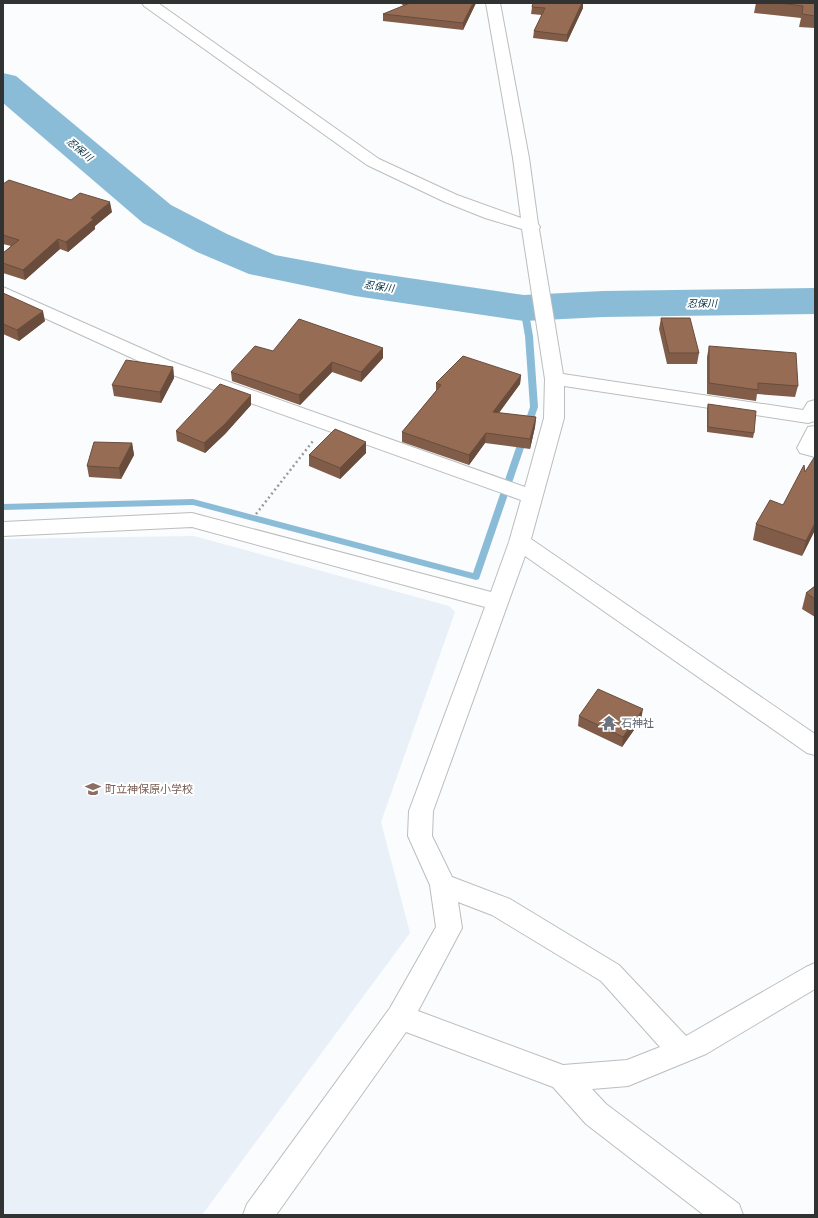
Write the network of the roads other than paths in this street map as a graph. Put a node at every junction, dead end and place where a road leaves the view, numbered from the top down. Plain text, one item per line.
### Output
1 (148, 3) edge
2 (493, 3) edge
3 (532, 227) junction
4 (3, 292) edge
5 (554, 379) junction
6 (813, 420) edge
7 (815, 450) edge
8 (533, 497) junction
9 (3, 529) edge
10 (520, 542) junction
11 (498, 602) junction
12 (815, 746) edge
13 (444, 885) junction
14 (815, 975) edge
15 (400, 1017) junction
16 (682, 1051) junction
17 (563, 1078) junction
18 (258, 1215) edge
19 (728, 1215) edge

1 - 3 street
2 - 3 street
3 - 5 street
4 - 8 street
5 - 6 street
5 - 8 street
6 - 7 street
8 - 10 street
9 - 11 street
10 - 11 street
10 - 12 street
11 - 13 street
13 - 15 street
13 - 16 street
14 - 16 street
15 - 17 street
15 - 18 street
16 - 17 street
17 - 19 street

